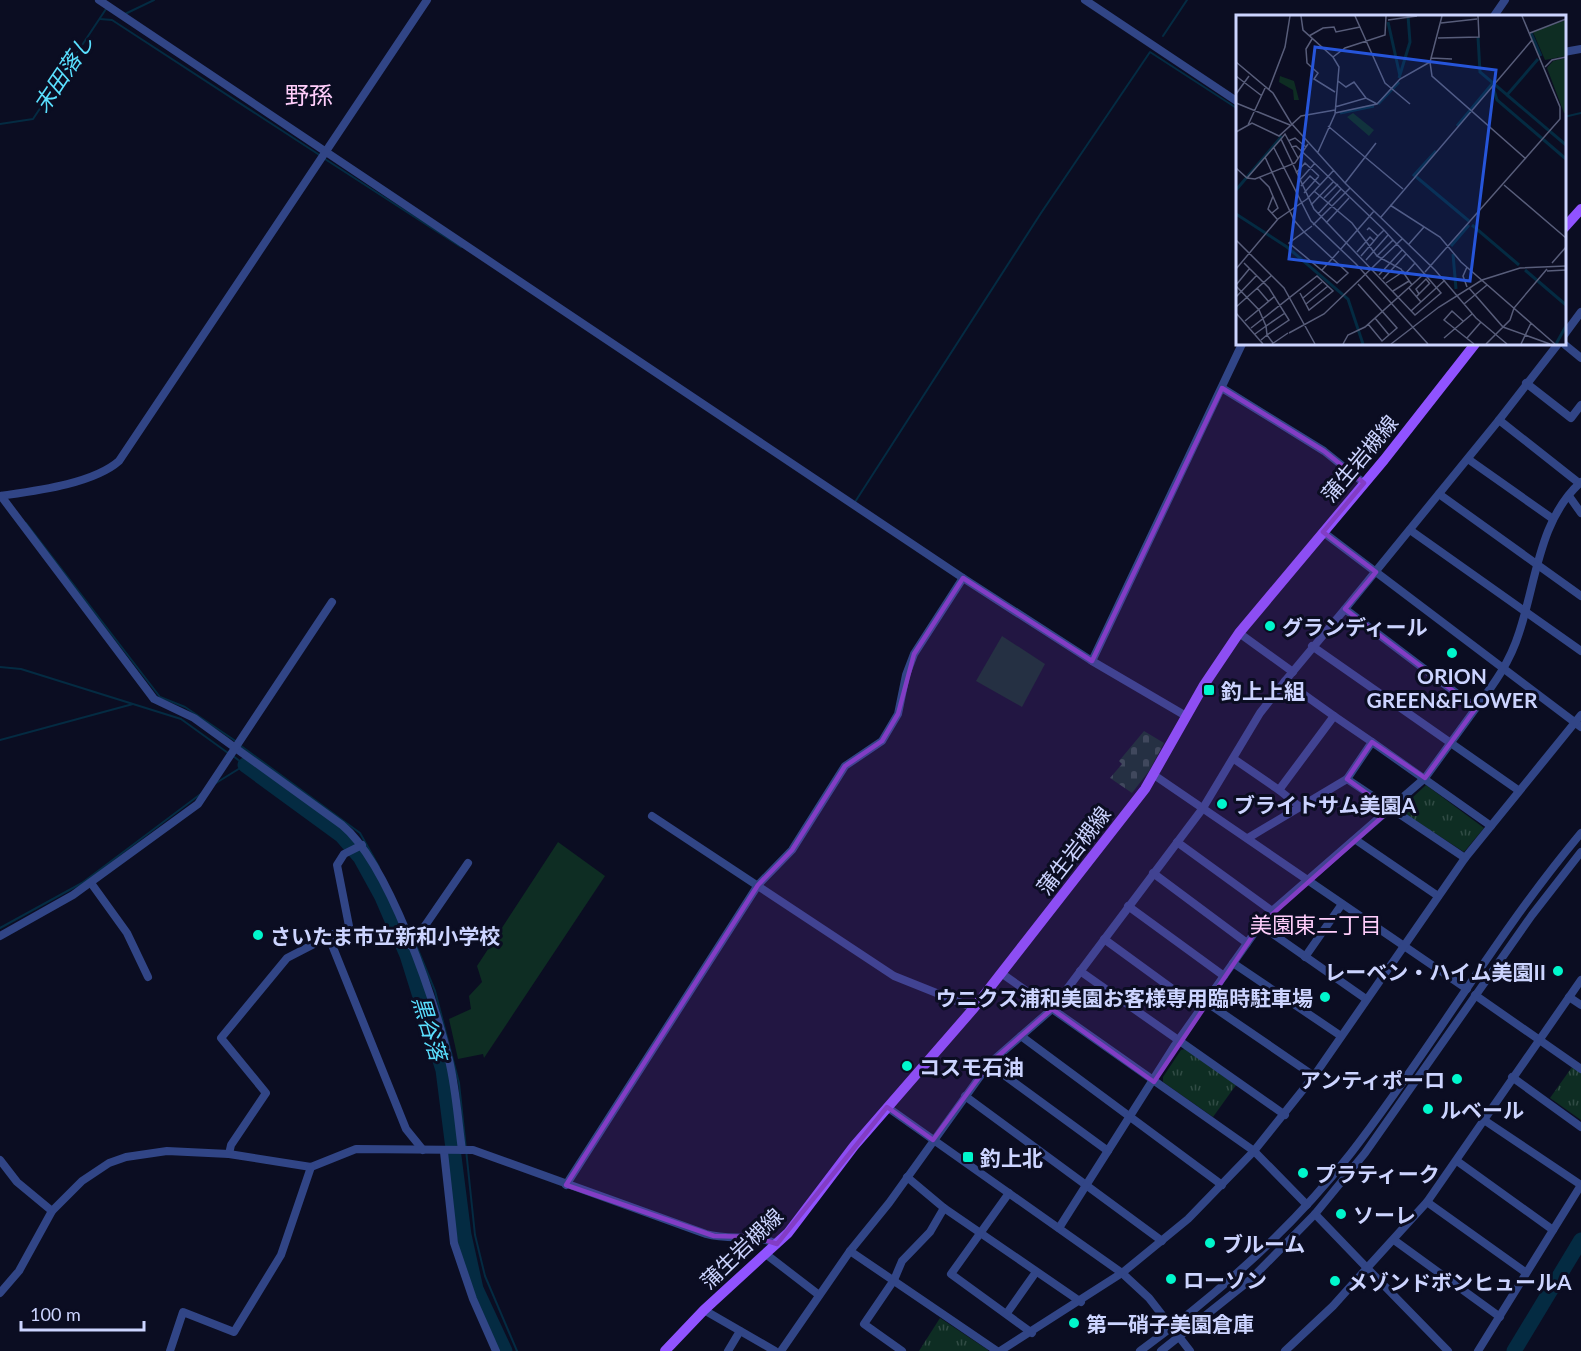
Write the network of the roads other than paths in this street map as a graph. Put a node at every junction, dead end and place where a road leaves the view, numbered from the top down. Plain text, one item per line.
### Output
1 (99, 0) edge
2 (427, 0) edge
3 (1085, 0) edge
4 (1505, 0) edge
5 (1495, 15) edge
6 (1581, 49) edge
7 (1566, 52) edge
8 (1236, 101) edge
9 (326, 151) junction
10 (1581, 209) edge
11 (1566, 226) edge
12 (1581, 312) edge
13 (1566, 332) edge
14 (1242, 345) edge
15 (1474, 345) edge
16 (1557, 345) edge
17 (1565, 345) edge
18 (1581, 358) edge
19 (1526, 383) junction
20 (1222, 388) junction
21 (1581, 405) edge
22 (1499, 420) junction
23 (1468, 459) junction
24 (1364, 483) junction
25 (1580, 483) edge
26 (1439, 494) junction
27 (1, 496) edge
28 (1569, 496) junction
29 (1581, 513) edge
30 (1553, 519) junction
31 (1410, 530) junction
32 (1323, 532) junction
33 (1539, 564) junction
34 (1376, 572) junction
35 (963, 578) junction
36 (1581, 596) edge
37 (332, 602) dead end
38 (1345, 609) junction
39 (1526, 610) junction
40 (1239, 633) junction
41 (1312, 646) junction
42 (1581, 651) edge
43 (1092, 660) junction
44 (1505, 669) junction
45 (1293, 672) junction
46 (1286, 681) junction
47 (1476, 708) junction
48 (1186, 716) junction
49 (1335, 716) junction
50 (1579, 721) edge
51 (1372, 742) junction
52 (1451, 742) junction
53 (236, 749) junction
54 (1234, 759) junction
55 (1154, 776) junction
56 (1425, 778) junction
57 (1347, 780) junction
58 (1279, 790) junction
59 (1518, 790) junction
60 (1300, 807) junction
61 (1203, 808) junction
62 (1390, 810) junction
63 (652, 816) dead end
64 (1491, 826) junction
65 (1581, 833) edge
66 (1248, 838) junction
67 (1356, 840) junction
68 (1177, 842) junction
69 (362, 845) junction
70 (1581, 852) edge
71 (1465, 858) junction
72 (468, 863) dead end
73 (1153, 873) junction
74 (1308, 880) junction
75 (91, 883) junction
76 (758, 885) junction
77 (1438, 896) junction
78 (1342, 904) junction
79 (1128, 906) junction
80 (1272, 911) junction
81 (1260, 925) junction
82 (328, 934) junction
83 (0, 936) edge
84 (1104, 939) junction
85 (1247, 943) junction
86 (411, 946) junction
87 (1404, 946) junction
88 (1305, 957) junction
89 (1233, 963) junction
90 (1080, 971) junction
91 (1001, 974) junction
92 (1224, 976) junction
93 (148, 977) dead end
94 (1581, 980) edge
95 (1467, 988) junction
96 (1475, 995) junction
97 (1569, 997) junction
98 (1366, 999) junction
99 (1581, 1005) edge
100 (1203, 1006) junction
101 (974, 1008) junction
102 (1052, 1009) junction
103 (1021, 1036) junction
104 (1341, 1036) junction
105 (1179, 1039) junction
106 (1539, 1040) junction
107 (989, 1064) junction
108 (1581, 1069) edge
109 (1314, 1076) junction
110 (1512, 1077) junction
111 (1154, 1082) junction
112 (965, 1096) junction
113 (887, 1107) junction
114 (1285, 1115) junction
115 (1130, 1119) junction
116 (1484, 1120) junction
117 (1581, 1127) edge
118 (933, 1140) junction
119 (423, 1150) junction
120 (460, 1151) junction
121 (1108, 1151) junction
122 (1254, 1151) junction
123 (445, 1152) junction
124 (229, 1154) junction
125 (0, 1160) edge
126 (1457, 1161) junction
127 (311, 1167) junction
128 (907, 1178) junction
129 (566, 1185) junction
130 (1087, 1185) junction
131 (1222, 1185) junction
132 (1581, 1185) edge
133 (1009, 1193) junction
134 (1427, 1202) junction
135 (1307, 1205) junction
136 (944, 1208) junction
137 (52, 1211) junction
138 (1315, 1214) junction
139 (1059, 1228) junction
140 (1553, 1230) junction
141 (981, 1232) junction
142 (1394, 1240) junction
143 (1162, 1241) junction
144 (777, 1244) junction
145 (850, 1251) junction
146 (767, 1255) junction
147 (1367, 1268) junction
148 (1036, 1272) junction
149 (1525, 1272) junction
150 (1122, 1273) junction
151 (894, 1280) junction
152 (0, 1293) edge
153 (819, 1295) junction
154 (1081, 1302) junction
155 (704, 1310) junction
156 (1007, 1313) junction
157 (1500, 1317) junction
158 (1173, 1327) junction
159 (740, 1331) junction
160 (1032, 1333) junction
161 (1180, 1338) junction
162 (170, 1351) edge
163 (496, 1351) edge
164 (665, 1351) edge
165 (728, 1351) edge
166 (775, 1351) edge
167 (781, 1351) edge
168 (902, 1351) edge
169 (998, 1351) edge
170 (1140, 1351) edge
171 (1161, 1351) edge
172 (1190, 1351) edge
173 (1285, 1351) edge
174 (1448, 1351) edge
175 (1478, 1351) edge

1 - 9 street
2 - 9 street
3 - 8 street
4 - 5 street
6 - 7 street
9 - 27 street
9 - 35 street
10 - 11 main road
12 - 13 street
14 - 20 street
15 - 24 main road, 蒲生岩槻線
16 - 19 street
17 - 18 street
19 - 21 street
19 - 22 street
20 - 24 street
20 - 43 street
22 - 23 street
22 - 25 street
23 - 26 street
23 - 30 street
24 - 32 main road, 蒲生岩槻線
25 - 28 street
26 - 31 street
26 - 33 street
27 - 53 street
28 - 29 street
28 - 30 street
30 - 33 street
31 - 34 street
31 - 39 street
32 - 34 street
32 - 40 main road, 蒲生岩槻線
33 - 36 street
33 - 39 street
34 - 38 street
34 - 44 street
35 - 43 street
35 - 76 street
37 - 53 street
38 - 41 street
38 - 47 street
39 - 42 street
39 - 44 street
40 - 45 street
40 - 48 main road, 蒲生岩槻線
41 - 45 street
41 - 52 street
43 - 48 street
44 - 47 street
44 - 50 street
45 - 46 street
46 - 49 street
46 - 54 street
47 - 52 street
48 - 55 main road, 蒲生岩槻線
49 - 51 street
49 - 58 street
50 - 59 street
51 - 56 street
51 - 57 street
52 - 56 street
52 - 59 street
53 - 69 street
53 - 75 street
54 - 58 street
54 - 61 street
55 - 61 street
55 - 91 main road, 蒲生岩槻線
56 - 62 street
56 - 64 street
57 - 60 street
57 - 62 street
58 - 60 street
59 - 64 street
60 - 66 street
61 - 66 street
61 - 68 street
62 - 67 street
62 - 71 street
63 - 76 street
64 - 71 street
65 - 95 street
66 - 74 street
67 - 74 street
67 - 77 street
68 - 73 street
68 - 80 street
69 - 82 street
69 - 86 street
70 - 96 street
71 - 77 street
72 - 86 street
73 - 79 street
73 - 85 street
74 - 78 street
74 - 80 street
75 - 83 street
75 - 93 street
76 - 101 street
76 - 129 street
77 - 87 street
78 - 87 street
78 - 88 street
79 - 84 street
79 - 92 street
80 - 81 street
81 - 85 street
81 - 88 street
82 - 119 street
82 - 124 street
84 - 90 street
84 - 100 street
85 - 89 street
86 - 120 street
87 - 95 street
87 - 98 street
88 - 98 street
89 - 92 street
89 - 104 street
90 - 102 street
90 - 105 street
91 - 101 main road, 蒲生岩槻線
91 - 102 street
92 - 100 street
94 - 97 street
95 - 135 street
96 - 106 street
96 - 138 street
97 - 99 street
97 - 106 street
98 - 104 street
100 - 105 street
100 - 109 street
101 - 113 main road, 蒲生岩槻線
102 - 103 street
102 - 111 street
103 - 107 street
103 - 115 street
104 - 109 street
105 - 111 street
105 - 114 street
106 - 108 street
106 - 110 street
107 - 112 street
107 - 121 street
109 - 114 street
110 - 116 street
110 - 117 street
111 - 115 street
111 - 122 street
112 - 118 street
112 - 130 street
113 - 118 street
113 - 144 main road, 蒲生岩槻線
114 - 122 street
115 - 121 street
115 - 131 street
116 - 126 street
116 - 132 street
118 - 128 street
118 - 133 street
119 - 123 street
119 - 127 street
120 - 123 street
120 - 129 street
121 - 130 street
122 - 131 street
122 - 135 street
123 - 163 street
124 - 127 street
124 - 137 street
125 - 137 street
126 - 134 street
126 - 140 street
127 - 162 street
128 - 136 street
128 - 145 street
129 - 144 street
130 - 139 street
130 - 143 street
131 - 143 street
132 - 140 street
133 - 139 street
133 - 141 street
134 - 142 street
134 - 149 street
135 - 158 street
136 - 141 street
136 - 151 street
137 - 152 street
138 - 147 street
138 - 161 street
139 - 150 street
140 - 149 street
141 - 148 street
141 - 156 street
142 - 147 street
142 - 157 street
143 - 150 street
144 - 146 main road, 蒲生岩槻線
145 - 151 street
145 - 153 street
146 - 153 street
146 - 155 main road, 蒲生岩槻線
147 - 173 street
147 - 174 street
148 - 154 street
148 - 156 street
149 - 157 street
150 - 154 street
150 - 158 street
151 - 168 street
151 - 169 street
153 - 167 street
154 - 160 street
155 - 159 street
155 - 164 main road, 蒲生岩槻線
156 - 160 street
157 - 175 street
158 - 161 street
158 - 170 street
159 - 165 street
159 - 166 street
160 - 169 street
161 - 171 street
161 - 172 street

